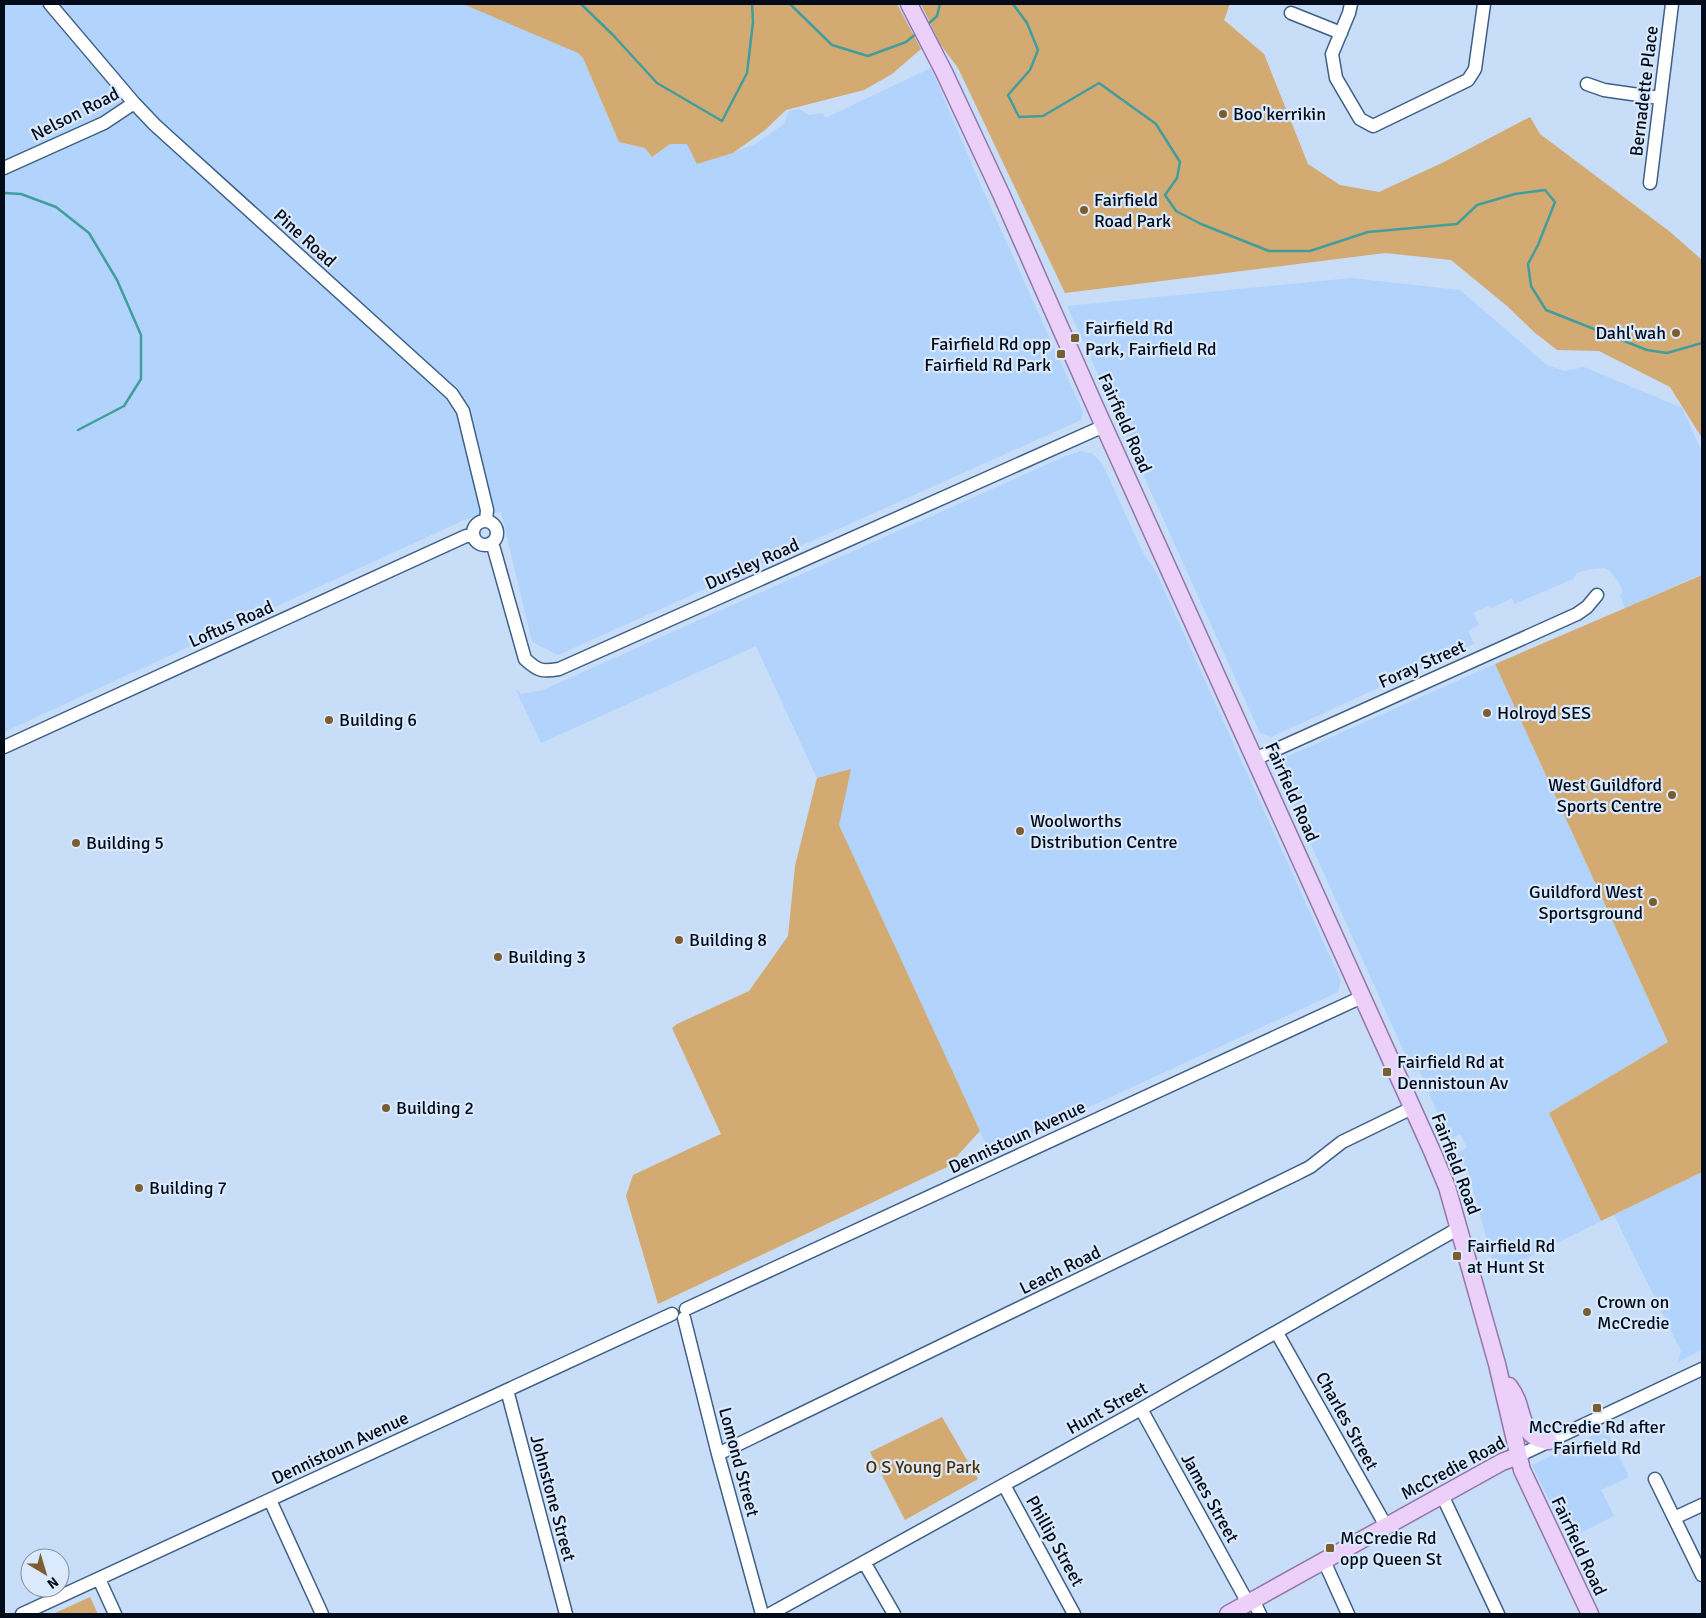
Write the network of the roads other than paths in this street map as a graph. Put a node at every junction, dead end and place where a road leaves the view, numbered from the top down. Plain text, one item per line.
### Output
1 (50, 4) edge
2 (909, 4) edge
3 (1351, 4) edge
4 (1484, 4) edge
5 (1672, 4) edge
6 (1291, 13) dead end
7 (1341, 33) junction
8 (1587, 84) dead end
9 (1660, 98) junction
10 (134, 103) junction
11 (4, 168) edge
12 (1650, 183) dead end
13 (1104, 426) junction
14 (486, 521) junction
15 (473, 536) junction
16 (491, 543) junction
17 (1597, 595) dead end
18 (4, 747) edge
19 (1255, 759) junction
20 (1362, 997) junction
21 (1412, 1108) junction
22 (1459, 1228) junction
23 (681, 1314) junction
24 (1277, 1333) junction
25 (1498, 1364) junction
26 (1702, 1369) edge
27 (506, 1390) junction
28 (1141, 1409) junction
29 (1549, 1441) junction
30 (718, 1454) junction
31 (1518, 1456) junction
32 (1656, 1479) dead end
33 (1004, 1485) junction
34 (1442, 1495) junction
35 (270, 1500) junction
36 (1702, 1504) edge
37 (1674, 1518) junction
38 (1386, 1526) junction
39 (1324, 1561) junction
40 (864, 1562) junction
41 (1702, 1575) edge
42 (98, 1579) junction
43 (1254, 1606) edge
44 (22, 1614) edge
45 (115, 1614) edge
46 (322, 1614) edge
47 (566, 1614) edge
48 (762, 1614) edge
49 (770, 1614) edge
50 (894, 1614) edge
51 (1074, 1614) edge
52 (1228, 1614) edge
53 (1348, 1614) edge
54 (1498, 1614) edge
55 (1590, 1614) edge

1 - 10 street, Pine Road
2 - 13 main road, Fairfield Road
3 - 7 street
4 - 7 street
5 - 9 street, Bernadette Place
6 - 7 street
8 - 9 street
9 - 12 street, Bernadette Place
10 - 11 street, Nelson Road
10 - 14 street, Pine Road
13 - 16 street, Dursley Road
13 - 19 main road, Fairfield Road
14 - 15 street
14 - 16 street
15 - 16 street
15 - 18 street, Loftus Road
17 - 19 street, Foray Street
19 - 20 main road, Fairfield Road
20 - 21 main road, Fairfield Road
20 - 23 street, Dennistoun Avenue
21 - 22 main road, Fairfield Road
21 - 30 street, Leach Road
22 - 24 street, Hunt Street
22 - 25 main road, Fairfield Road
23 - 27 street, Dennistoun Avenue
23 - 30 street, Lomond Street
24 - 28 street, Hunt Street
24 - 38 street, Charles Street
25 - 29 main road
25 - 31 main road, Fairfield Road
26 - 29 street, McCredie Road
27 - 35 street, Dennistoun Avenue
27 - 47 street, Johnstone Street
28 - 33 street, Hunt Street
28 - 43 street, James Street
29 - 31 street, McCredie Road
30 - 48 street, Lomond Street
31 - 34 main road, McCredie Road
31 - 55 main road, Fairfield Road
32 - 37 street
33 - 40 street, Hunt Street
33 - 51 street, Phillip Street
34 - 38 main road, McCredie Road
34 - 54 street
35 - 42 street, Dennistoun Avenue
35 - 46 street
36 - 37 street
37 - 41 street
38 - 39 main road, McCredie Road
39 - 43 main road, McCredie Road
39 - 53 street
40 - 49 street, Hunt Street
40 - 50 street
42 - 44 street, Dennistoun Avenue
42 - 45 street
43 - 52 main road, McCredie Road

